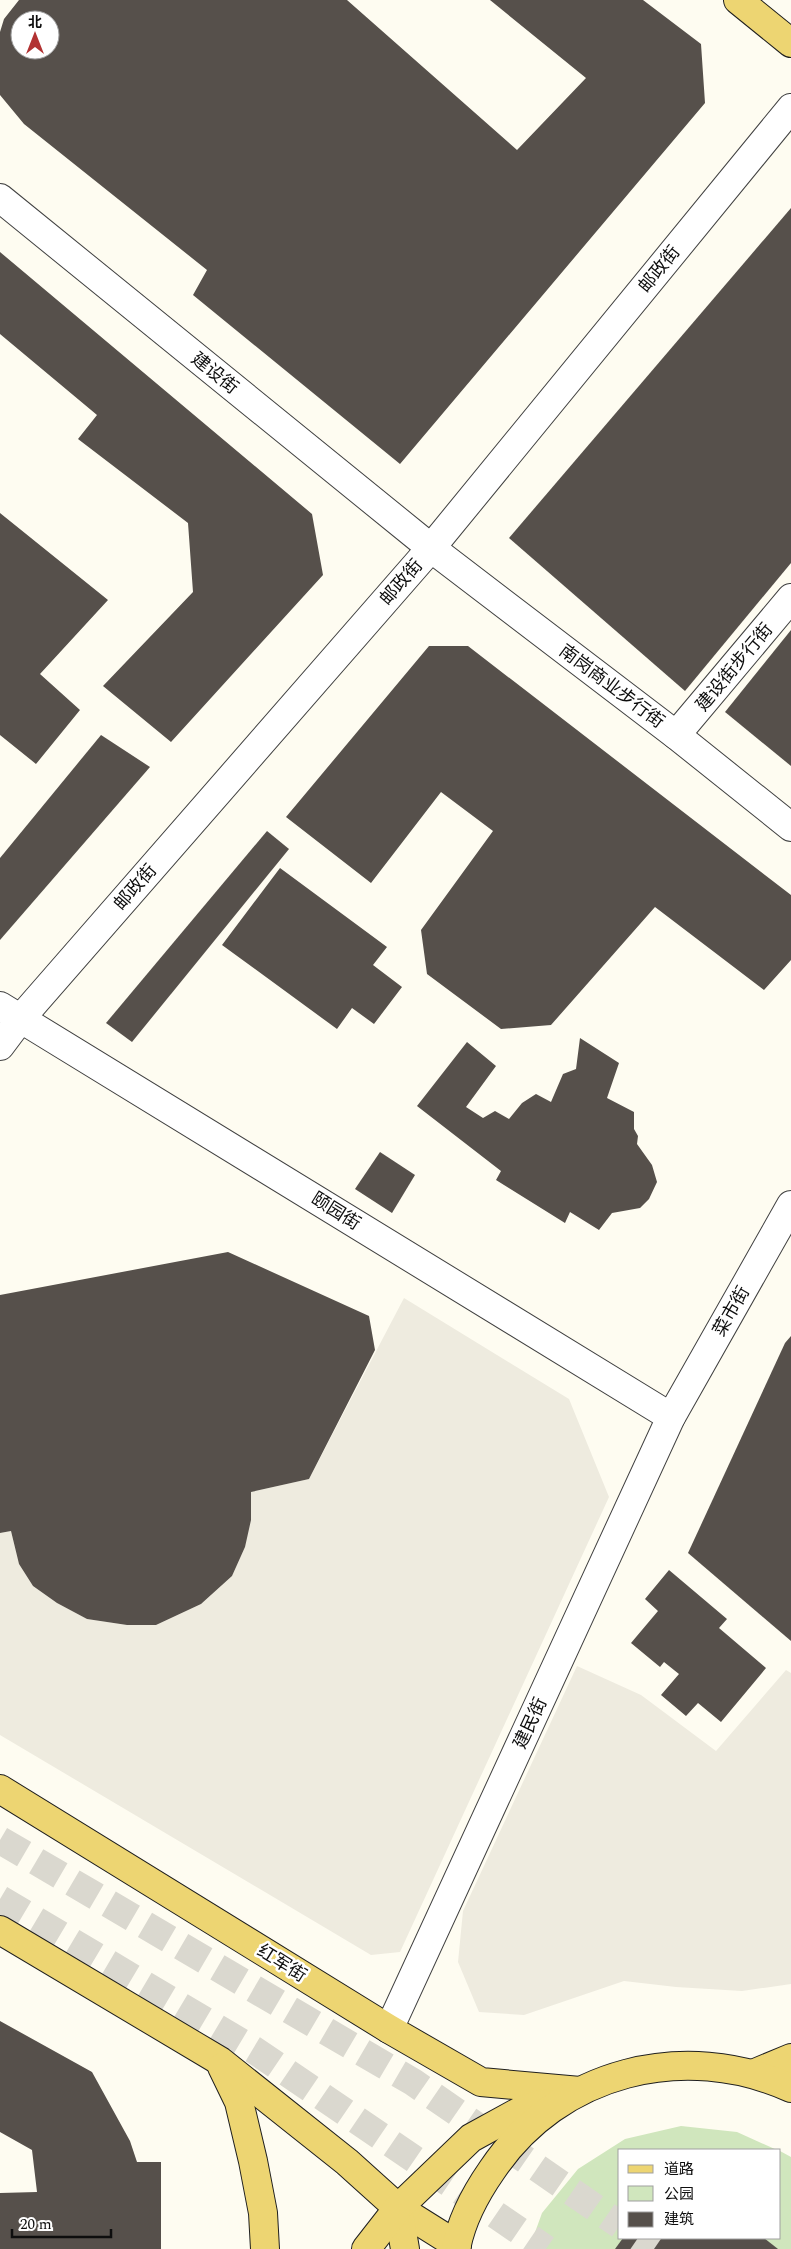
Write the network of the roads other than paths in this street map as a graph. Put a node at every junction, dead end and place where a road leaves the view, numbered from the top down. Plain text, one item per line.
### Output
1 (738, 0) edge
2 (791, 44) edge
3 (791, 108) edge
4 (0, 198) edge
5 (431, 548) junction
6 (791, 598) edge
7 (676, 735) junction
8 (791, 827) edge
9 (10, 1012) edge
10 (0, 1046) edge
11 (791, 1205) edge
12 (671, 1417) junction
13 (0, 1790) edge
14 (0, 1930) edge
15 (389, 2029) junction
16 (791, 2058) edge
17 (220, 2061) junction
18 (755, 2073) junction
19 (791, 2088) edge
20 (580, 2091) junction
21 (398, 2208) junction
22 (457, 2247) edge
23 (265, 2249) edge
24 (366, 2249) edge
25 (405, 2249) edge

1 - 2 main road
3 - 5 street, 邮政街
4 - 5 street, 建设街
5 - 7 street, 南岗商业步行街
5 - 9 street, 邮政街
6 - 7 street, 建设街步行街
7 - 8 street, 南岗商业步行街
9 - 10 street, 邮政街
9 - 12 street, 颐园街
11 - 12 street, 菜市街
12 - 15 street, 建民街
13 - 15 main road, 红军街
14 - 17 main road
15 - 20 main road, 红军街
16 - 18 main road
17 - 21 main road
17 - 23 main road
18 - 19 main road
18 - 20 main road
20 - 21 main road
20 - 22 main road
21 - 22 main road
21 - 24 main road
21 - 25 main road

